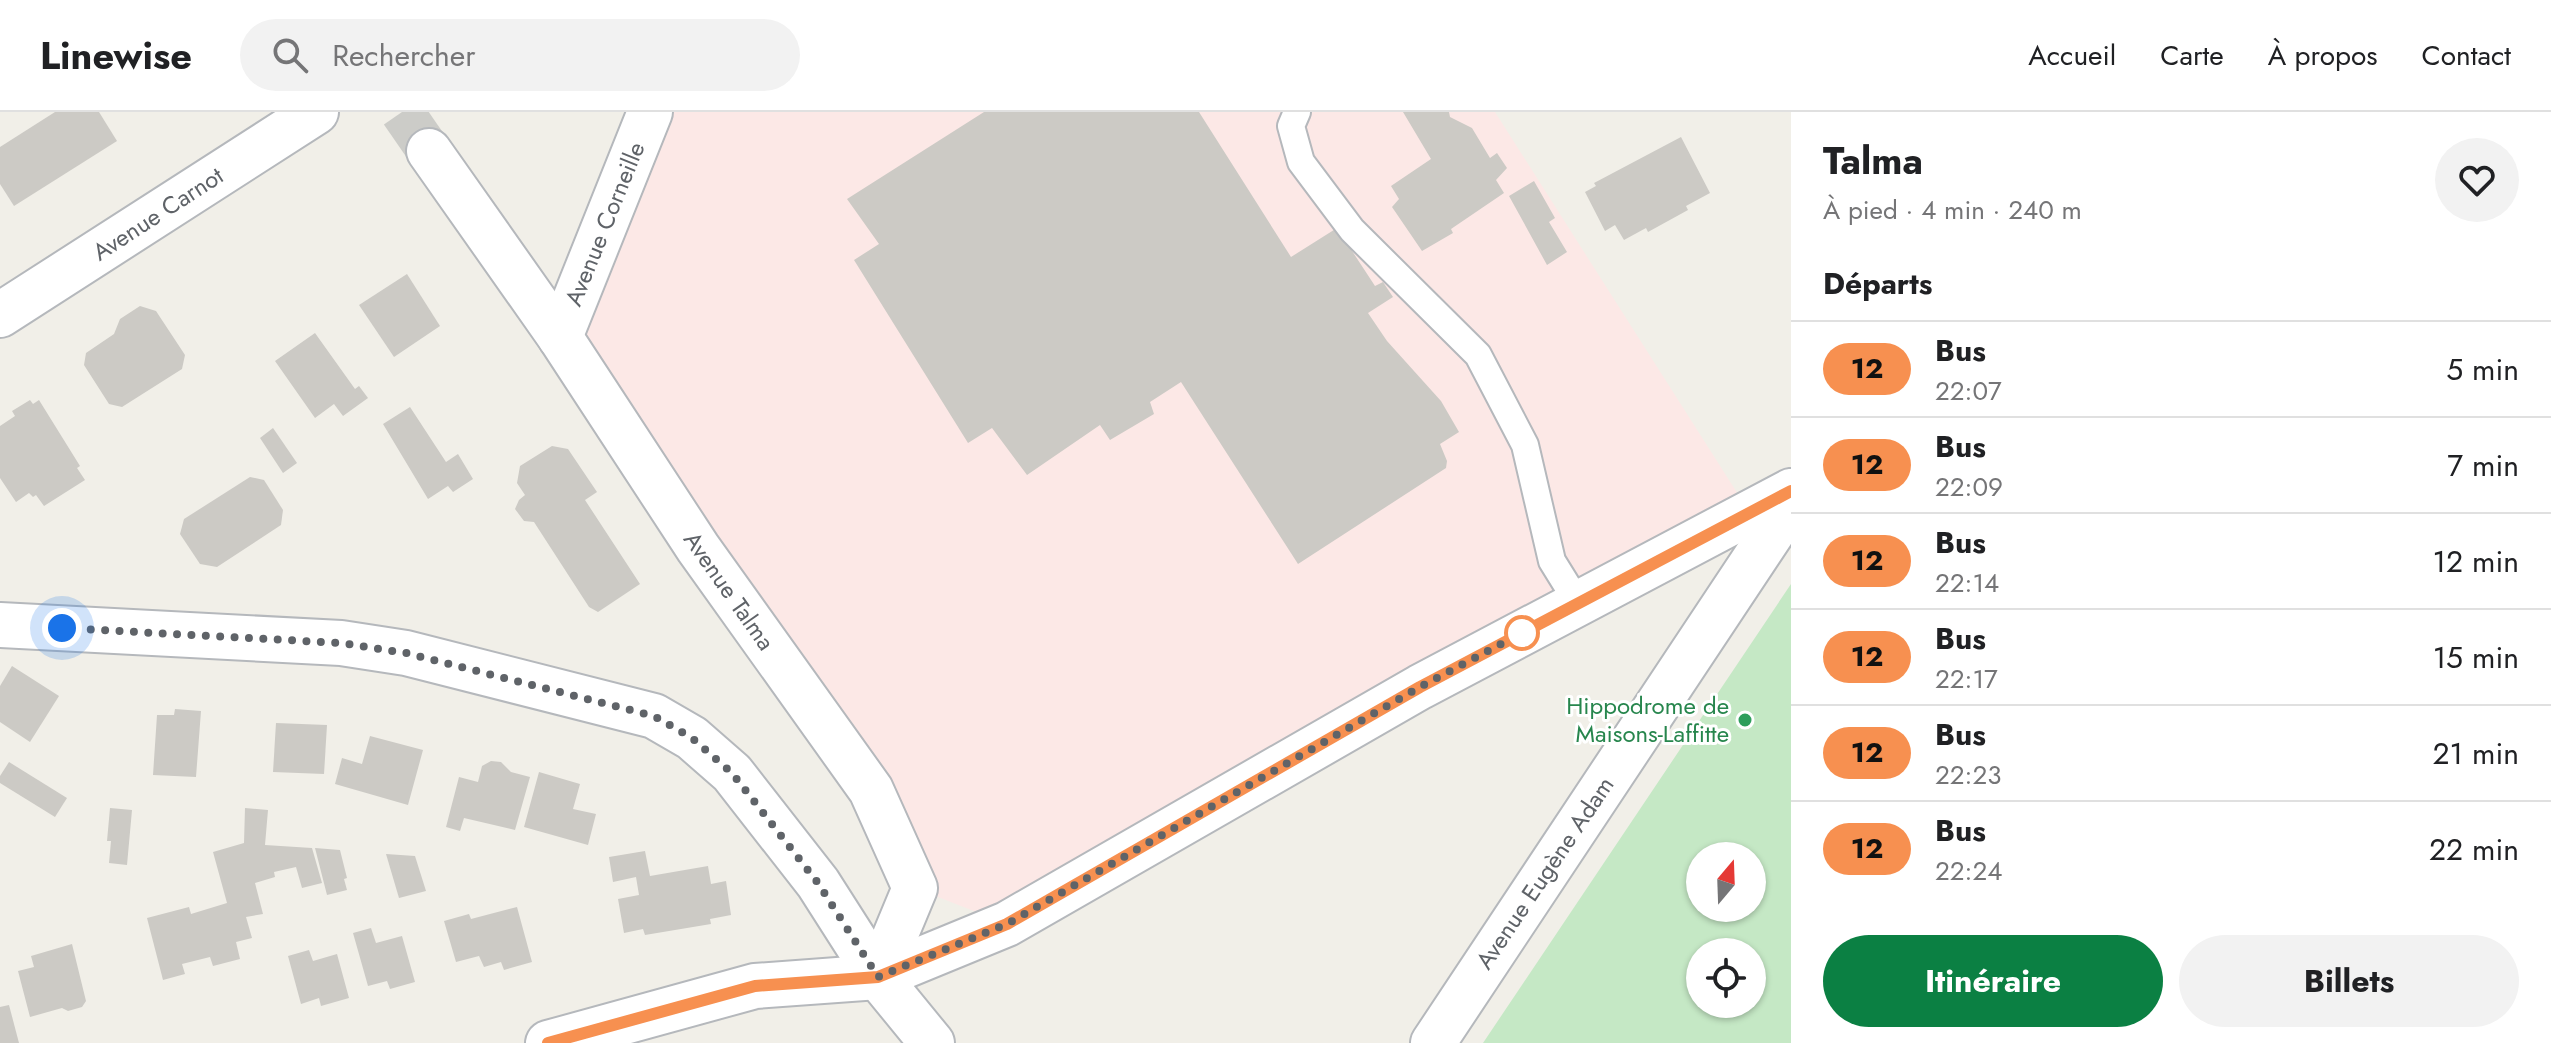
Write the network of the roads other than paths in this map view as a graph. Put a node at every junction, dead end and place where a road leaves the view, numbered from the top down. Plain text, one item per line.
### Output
1 (316, 112) edge
2 (650, 112) edge
3 (1297, 112) edge
4 (429, 151) tunnel mouth
5 (0, 315) edge
6 (560, 337) junction
7 (1791, 491) edge
8 (1791, 504) edge
9 (1578, 603) junction
10 (0, 625) edge
11 (878, 977) junction
12 (548, 1043) edge
13 (889, 1043) edge
14 (932, 1043) edge
15 (1433, 1043) edge

1 - 5 street, Avenue Carnot
2 - 6 street, Avenue Corneille
3 - 9 lane
4 - 6 street, Avenue Talma
6 - 11 street, Avenue Talma
7 - 9 street
8 - 15 street, Avenue Eugène Adam
9 - 11 street
10 - 11 street
11 - 12 street
11 - 13 street
11 - 14 street

